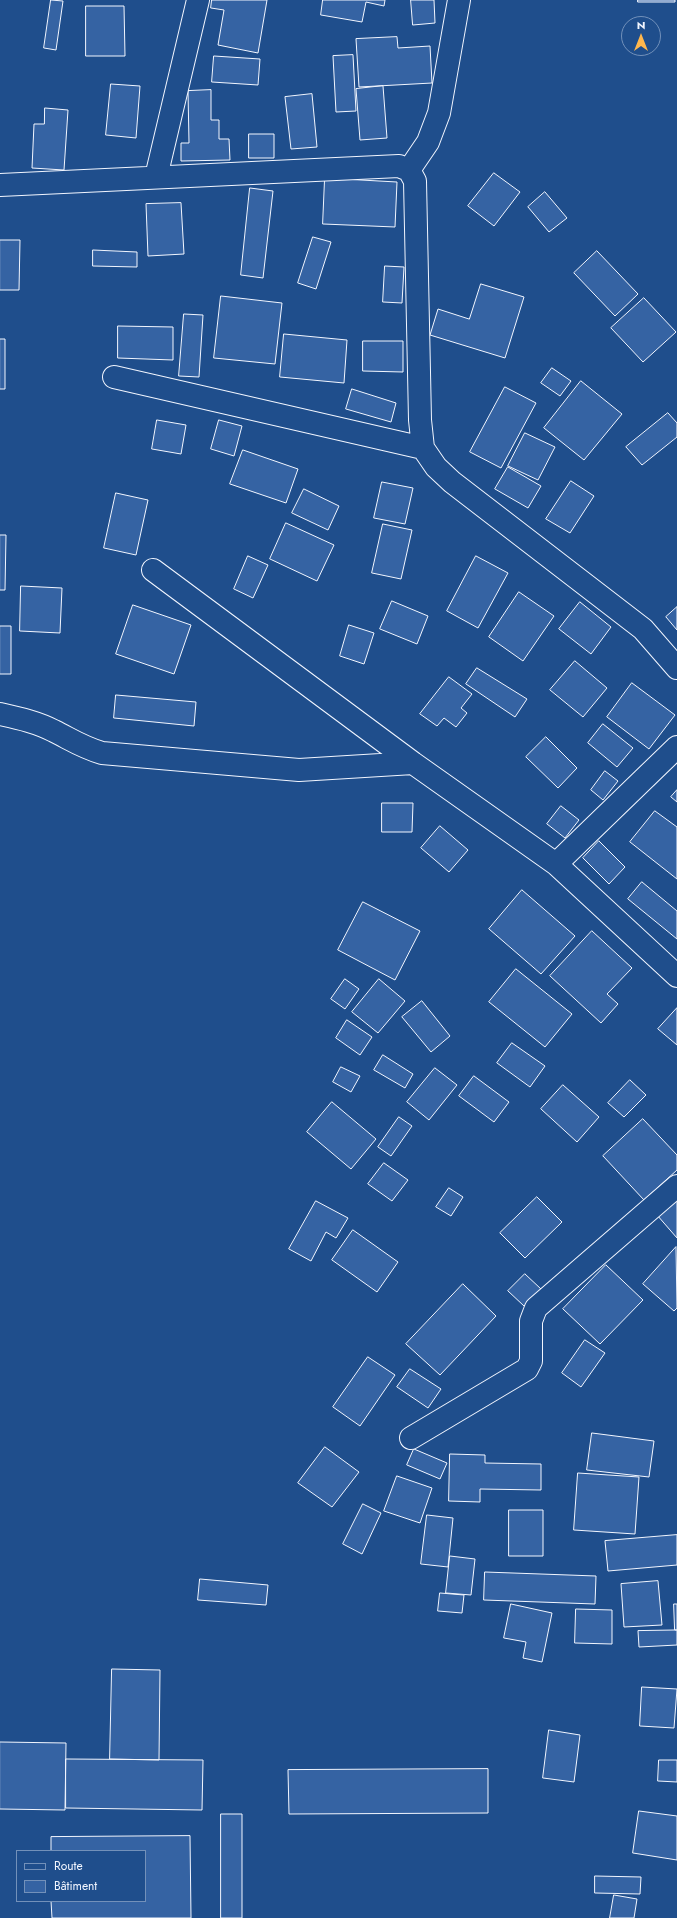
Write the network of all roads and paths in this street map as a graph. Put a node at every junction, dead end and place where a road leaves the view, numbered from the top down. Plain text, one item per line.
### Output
1 (198, 0) edge
2 (459, 0) edge
3 (409, 170) junction
4 (156, 177) junction
5 (0, 185) edge
6 (114, 377) dead end
7 (422, 448) junction
8 (153, 570) dead end
9 (677, 668) edge
10 (0, 714) edge
11 (677, 746) edge
12 (413, 763) junction
13 (556, 864) junction
14 (677, 976) edge
15 (677, 1186) edge
16 (411, 1438) dead end

1 - 4 street
2 - 3 street
3 - 4 street
3 - 7 street
4 - 5 street
6 - 7 street
7 - 9 street
8 - 12 street
10 - 12 street
11 - 13 street
12 - 13 street
13 - 14 street
15 - 16 street

